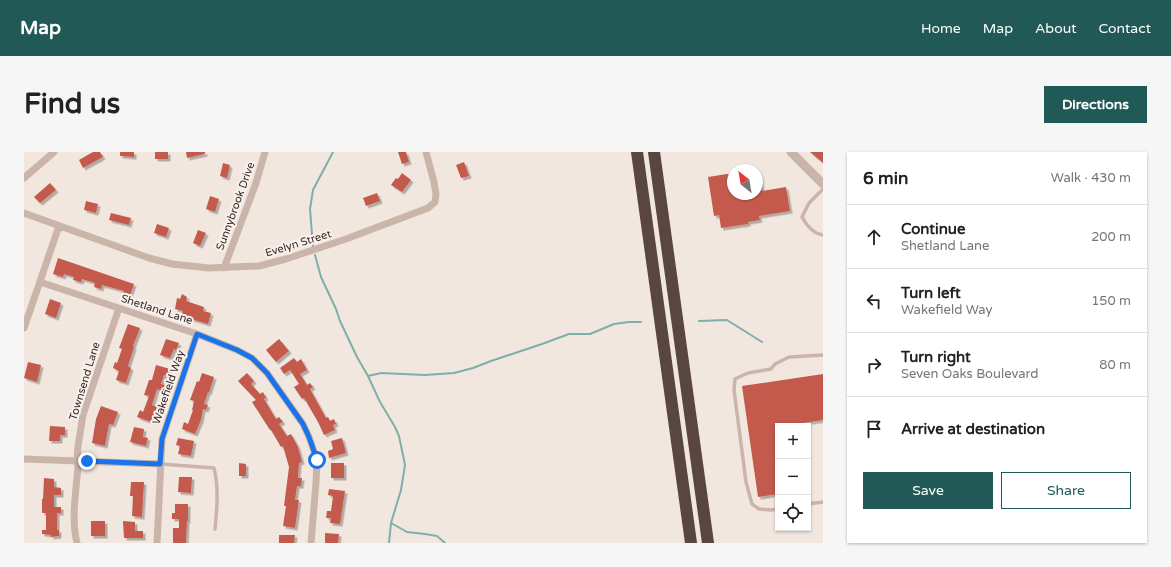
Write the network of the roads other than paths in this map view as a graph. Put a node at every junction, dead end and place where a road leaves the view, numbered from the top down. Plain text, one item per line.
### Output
1 (54, 152) edge
2 (265, 152) edge
3 (426, 152) edge
4 (637, 152) edge
5 (654, 152) edge
6 (791, 152) edge
7 (24, 178) edge
8 (823, 184) edge
9 (823, 190) edge
10 (24, 213) edge
11 (59, 226) junction
12 (823, 235) edge
13 (224, 268) junction
14 (40, 282) junction
15 (119, 308) junction
16 (24, 328) edge
17 (197, 334) junction
18 (823, 355) edge
19 (24, 458) edge
20 (77, 461) junction
21 (160, 464) junction
22 (823, 502) edge
23 (811, 504) edge
24 (775, 509) edge
25 (215, 529) dead end
26 (77, 543) edge
27 (157, 543) edge
28 (311, 543) edge
29 (691, 543) edge
30 (708, 543) edge

1 - 7 street
2 - 13 street, Sunnybrook Drive
3 - 13 street, Evelyn Street
4 - 29 highway
5 - 30 highway
6 - 8 street
9 - 12 lane
10 - 11 street, Evelyn Street
11 - 13 street, Evelyn Street
11 - 14 street
14 - 15 street, Shetland Lane
14 - 16 street
15 - 17 street, Shetland Lane
15 - 20 street, Townsend Lane
17 - 21 street, Wakefield Way
17 - 28 street, Shetland Lane
18 - 24 lane
19 - 20 street
20 - 21 street
20 - 26 street, Townsend Lane
21 - 25 lane
21 - 27 street, Wakefield Way
22 - 23 lane

